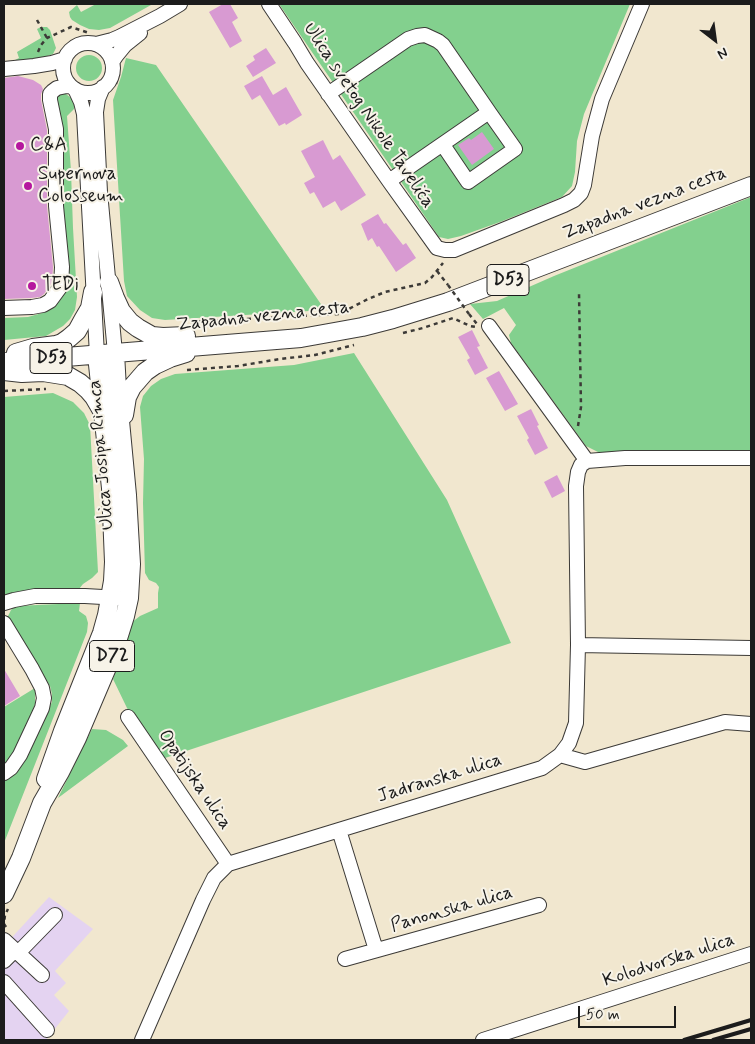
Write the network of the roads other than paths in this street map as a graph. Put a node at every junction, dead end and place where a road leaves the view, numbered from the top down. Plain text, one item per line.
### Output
1 (180, 4) edge
2 (269, 4) edge
3 (642, 4) edge
4 (160, 16) junction
5 (94, 39) junction
6 (65, 59) junction
7 (116, 65) junction
8 (18, 68) junction
9 (4, 69) edge
10 (71, 85) junction
11 (108, 89) junction
12 (328, 94) junction
13 (490, 112) junction
14 (443, 144) junction
15 (389, 181) junction
16 (751, 186) edge
17 (109, 282) junction
18 (93, 292) junction
19 (4, 308) edge
20 (489, 326) dead end
21 (256, 342) junction
22 (208, 346) junction
23 (116, 353) junction
24 (97, 355) junction
25 (4, 362) edge
26 (4, 371) edge
27 (102, 412) junction
28 (121, 432) junction
29 (751, 458) edge
30 (587, 461) junction
31 (110, 598) junction
32 (129, 598) junction
33 (4, 603) edge
34 (4, 623) edge
35 (578, 645) junction
36 (751, 648) edge
37 (128, 717) dead end
38 (751, 724) edge
39 (560, 755) junction
40 (4, 773) edge
41 (42, 803) junction
42 (338, 830) junction
43 (228, 864) junction
44 (4, 894) edge
45 (538, 905) dead end
46 (56, 916) dead end
47 (4, 940) edge
48 (376, 950) junction
49 (17, 952) junction
50 (751, 954) edge
51 (345, 959) dead end
52 (4, 961) edge
53 (42, 975) dead end
54 (4, 982) edge
55 (47, 1030) dead end
56 (142, 1040) edge
57 (483, 1040) edge

1 - 4 street, Ulica Josipa Rimca
2 - 12 street, Ulica svetog Nikole Tavelića
3 - 15 street, Ulica svetog Nikole Tavelića
4 - 5 street, Ulica Josipa Rimca
4 - 7 street, Ulica Josipa Rimca
5 - 6 street, Ulica Josipa Rimca
5 - 7 street
6 - 8 street
6 - 10 street, Ulica Josipa Rimca
7 - 11 street, Ulica Josipa Rimca
8 - 9 street
8 - 10 street
10 - 11 street
10 - 18 street, Ulica Josipa Rimca
10 - 19 street
11 - 17 street, Ulica Josipa Rimca
12 - 13 street
12 - 15 street, Ulica svetog Nikole Tavelića
13 - 14 street
13 - 14 street
14 - 15 street
16 - 21 main road, Zapadna vezna cesta / D53
17 - 21 main road
17 - 23 street, Ulica Josipa Rimca
18 - 24 street, Ulica Josipa Rimca
18 - 25 main road
20 - 30 street
21 - 22 main road, Zapadna vezna cesta / D53
22 - 23 main road, Zapadna vezna cesta / D53
22 - 28 main road
23 - 24 main road, D53
23 - 28 main road, Ulica Josipa Rimca / D72
24 - 25 main road, D53
24 - 27 main road, Ulica Josipa Rimca / D72
26 - 27 main road
27 - 31 main road, Ulica Josipa Rimca / D72
28 - 32 main road, Ulica Josipa Rimca / D72
29 - 30 street
30 - 35 street, Jadranska ulica
31 - 32 street
31 - 33 street
31 - 41 main road, Ulica Josipa Rimca / D72
32 - 41 main road, Ulica Josipa Rimca / D72
34 - 40 street
35 - 36 street
35 - 39 street, Jadranska ulica
37 - 43 street, Opatijska ulica
38 - 39 street
39 - 42 street, Jadranska ulica
41 - 44 main road, Ulica Josipa Rimca / D72
42 - 43 street, Jadranska ulica
42 - 48 street, Panonska ulica
43 - 56 street
45 - 48 street, Panonska ulica
46 - 49 street
47 - 49 street
48 - 51 street, Panonska ulica
49 - 52 street
49 - 53 street
50 - 57 street, Kolodvorska ulica
54 - 55 street

